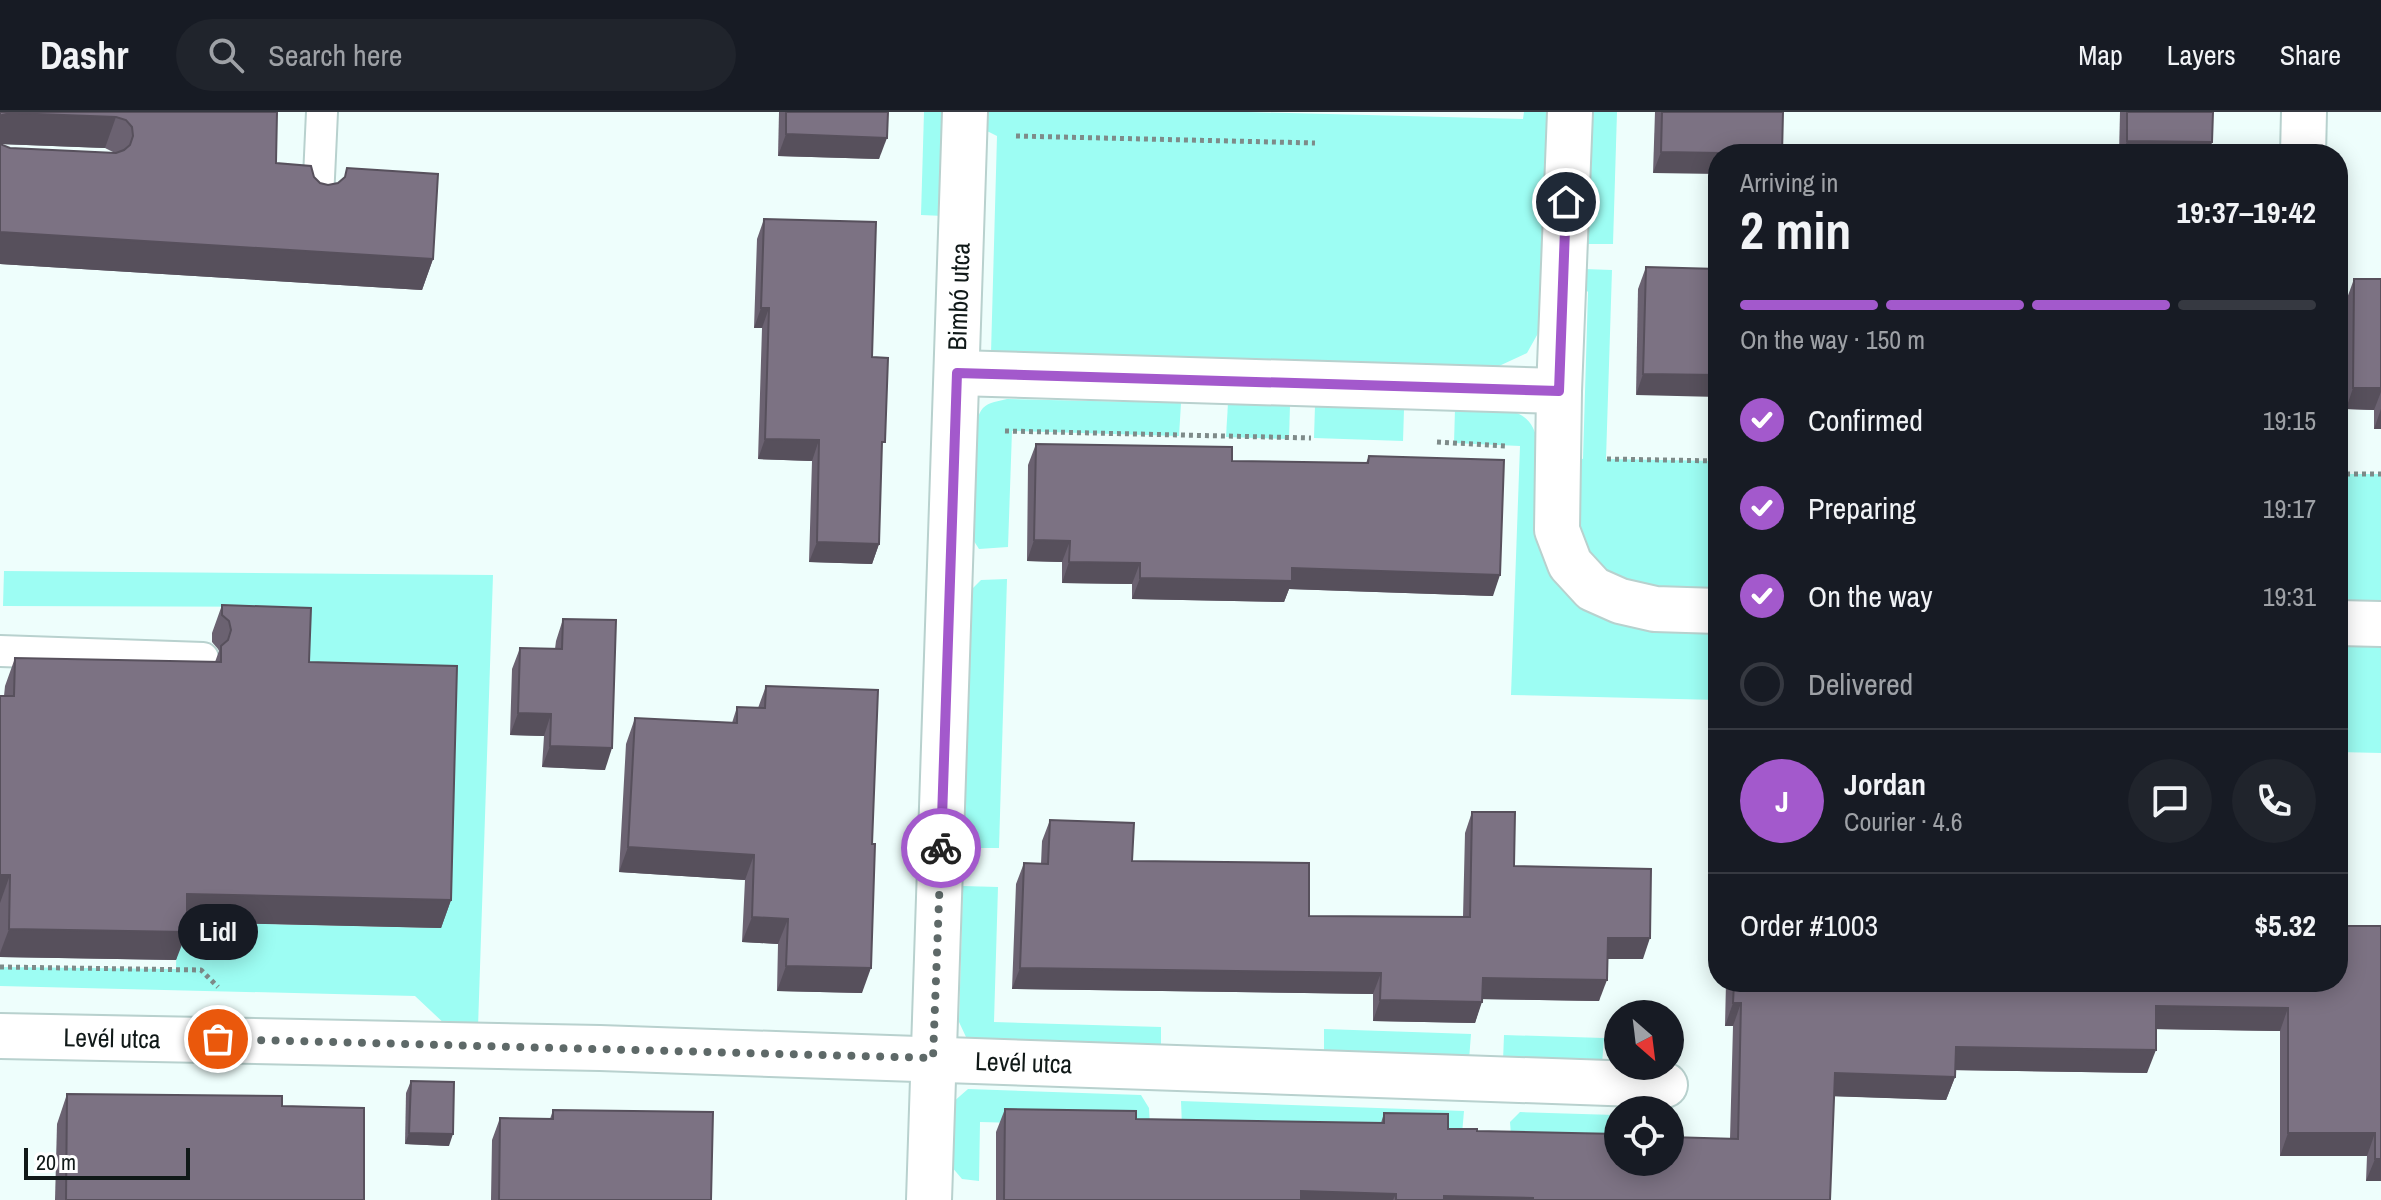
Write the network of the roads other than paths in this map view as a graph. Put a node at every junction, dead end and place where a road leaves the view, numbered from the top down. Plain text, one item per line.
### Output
1 (322, 112) edge
2 (1570, 112) edge
3 (2304, 112) edge
4 (965, 124) edge
5 (2303, 144) edge
6 (318, 199) edge
7 (957, 373) junction
8 (1559, 391) junction
9 (1708, 611) edge
10 (2348, 623) edge
11 (2381, 624) edge
12 (0, 651) edge
13 (203, 658) edge
14 (0, 1036) edge
15 (933, 1058) junction
16 (1665, 1085) dead end
17 (929, 1200) edge

1 - 6 lane
2 - 8 street
3 - 5 street
4 - 7 street, Bimbó utca
7 - 8 street
7 - 15 street, Bimbó utca
8 - 9 street
10 - 11 street
12 - 13 lane
14 - 15 street, Levél utca
15 - 16 street, Levél utca
15 - 17 street, Bimbó utca

